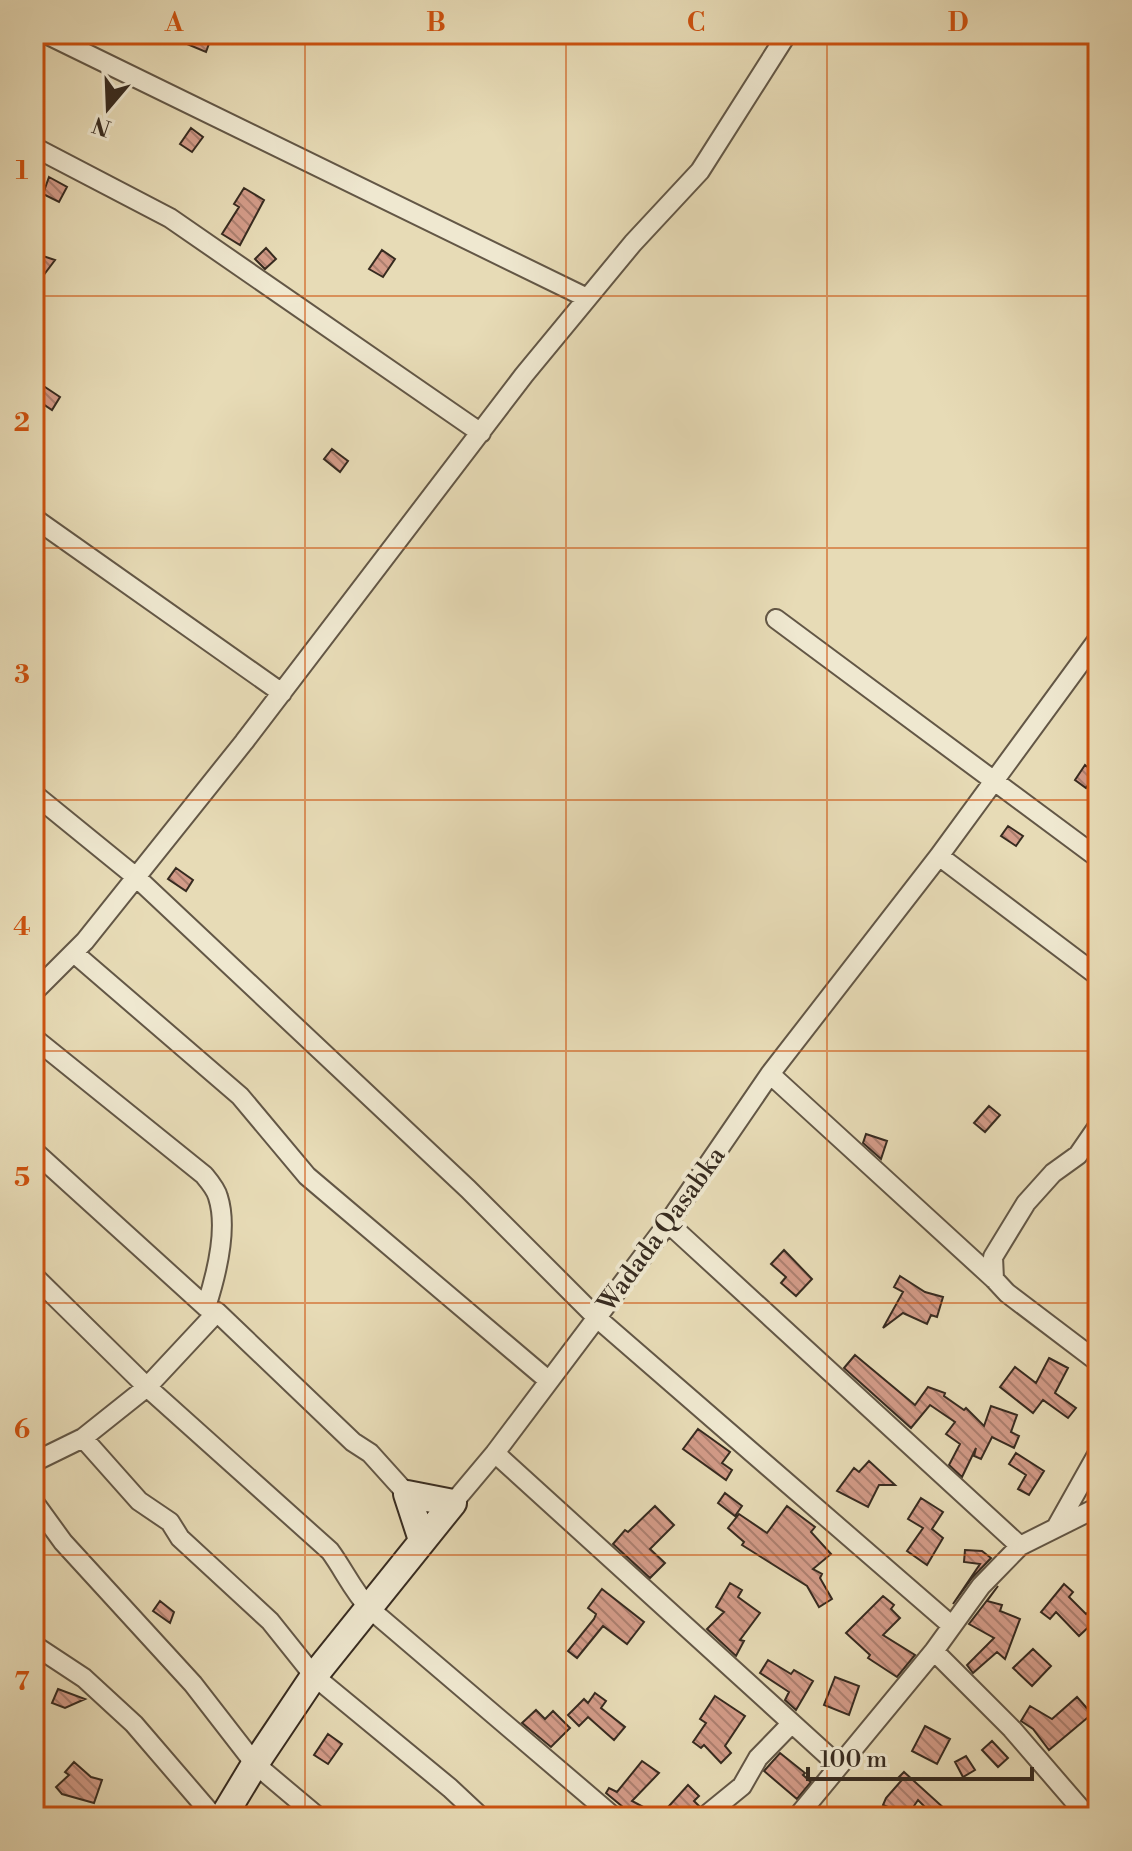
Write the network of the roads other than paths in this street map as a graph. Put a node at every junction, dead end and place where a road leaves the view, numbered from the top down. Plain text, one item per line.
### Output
1 (46, 34) edge
2 (787, 34) edge
3 (34, 147) edge
4 (587, 298) junction
5 (481, 433) junction
6 (34, 518) edge
7 (776, 619) dead end
8 (1098, 639) edge
9 (282, 693) junction
10 (994, 781) junction
11 (34, 794) edge
12 (939, 856) junction
13 (1098, 858) edge
14 (136, 877) junction
15 (74, 953) junction
16 (1098, 976) edge
17 (34, 992) edge
18 (34, 1038) edge
19 (770, 1074) junction
20 (1098, 1126) edge
21 (34, 1151) edge
22 (668, 1223) junction
23 (34, 1276) edge
24 (994, 1279) junction
25 (212, 1309) junction
26 (597, 1318) junction
27 (1098, 1362) edge
28 (549, 1381) junction
29 (147, 1387) junction
30 (83, 1438) junction
31 (495, 1453) junction
32 (1098, 1453) edge
33 (34, 1462) edge
34 (407, 1494) junction
35 (34, 1502) edge
36 (453, 1503) junction
37 (1098, 1507) edge
38 (1057, 1526) junction
39 (422, 1540) junction
40 (1020, 1546) junction
41 (370, 1609) junction
42 (951, 1625) junction
43 (34, 1645) edge
44 (934, 1651) junction
45 (314, 1676) junction
46 (791, 1724) junction
47 (255, 1764) junction
48 (838, 1765) junction
49 (214, 1817) edge
50 (223, 1817) edge
51 (318, 1817) edge
52 (481, 1817) edge
53 (614, 1817) edge
54 (704, 1817) edge
55 (797, 1817) edge
56 (1088, 1817) edge

1 - 4 street
2 - 4 street
3 - 5 street
4 - 5 street
5 - 9 street
6 - 9 street
7 - 10 street
8 - 10 street, Wadada Qasabka
9 - 14 street
10 - 12 street, Wadada Qasabka
10 - 13 street
11 - 14 street
12 - 16 street
12 - 19 street, Wadada Qasabka
14 - 15 street
14 - 26 street
15 - 17 street
15 - 28 street
18 - 25 street
19 - 22 street, Wadada Qasabka
19 - 24 street
20 - 24 street
21 - 25 street
22 - 26 street, Wadada Qasabka
22 - 40 street
23 - 29 street
24 - 27 street
25 - 29 street
25 - 34 street
26 - 28 street, Wadada Qasabka
26 - 42 street
28 - 31 street, Wadada Qasabka
29 - 30 street
29 - 41 street
30 - 33 street
30 - 45 street
31 - 36 street, Wadada Qasabka
31 - 46 street
32 - 38 street
34 - 36 street
34 - 39 street
35 - 47 street
36 - 39 street, Wadada Qasabka
37 - 38 street
38 - 40 street
39 - 41 street, Wadada Qasabka
40 - 42 street
41 - 45 street, Wadada Qasabka
41 - 53 street
42 - 44 street
43 - 49 street
44 - 48 street
44 - 56 street
45 - 47 street, Wadada Qasabka
45 - 52 street
46 - 48 street
46 - 54 street
47 - 50 street, Wadada Qasabka
47 - 51 street
48 - 55 street

